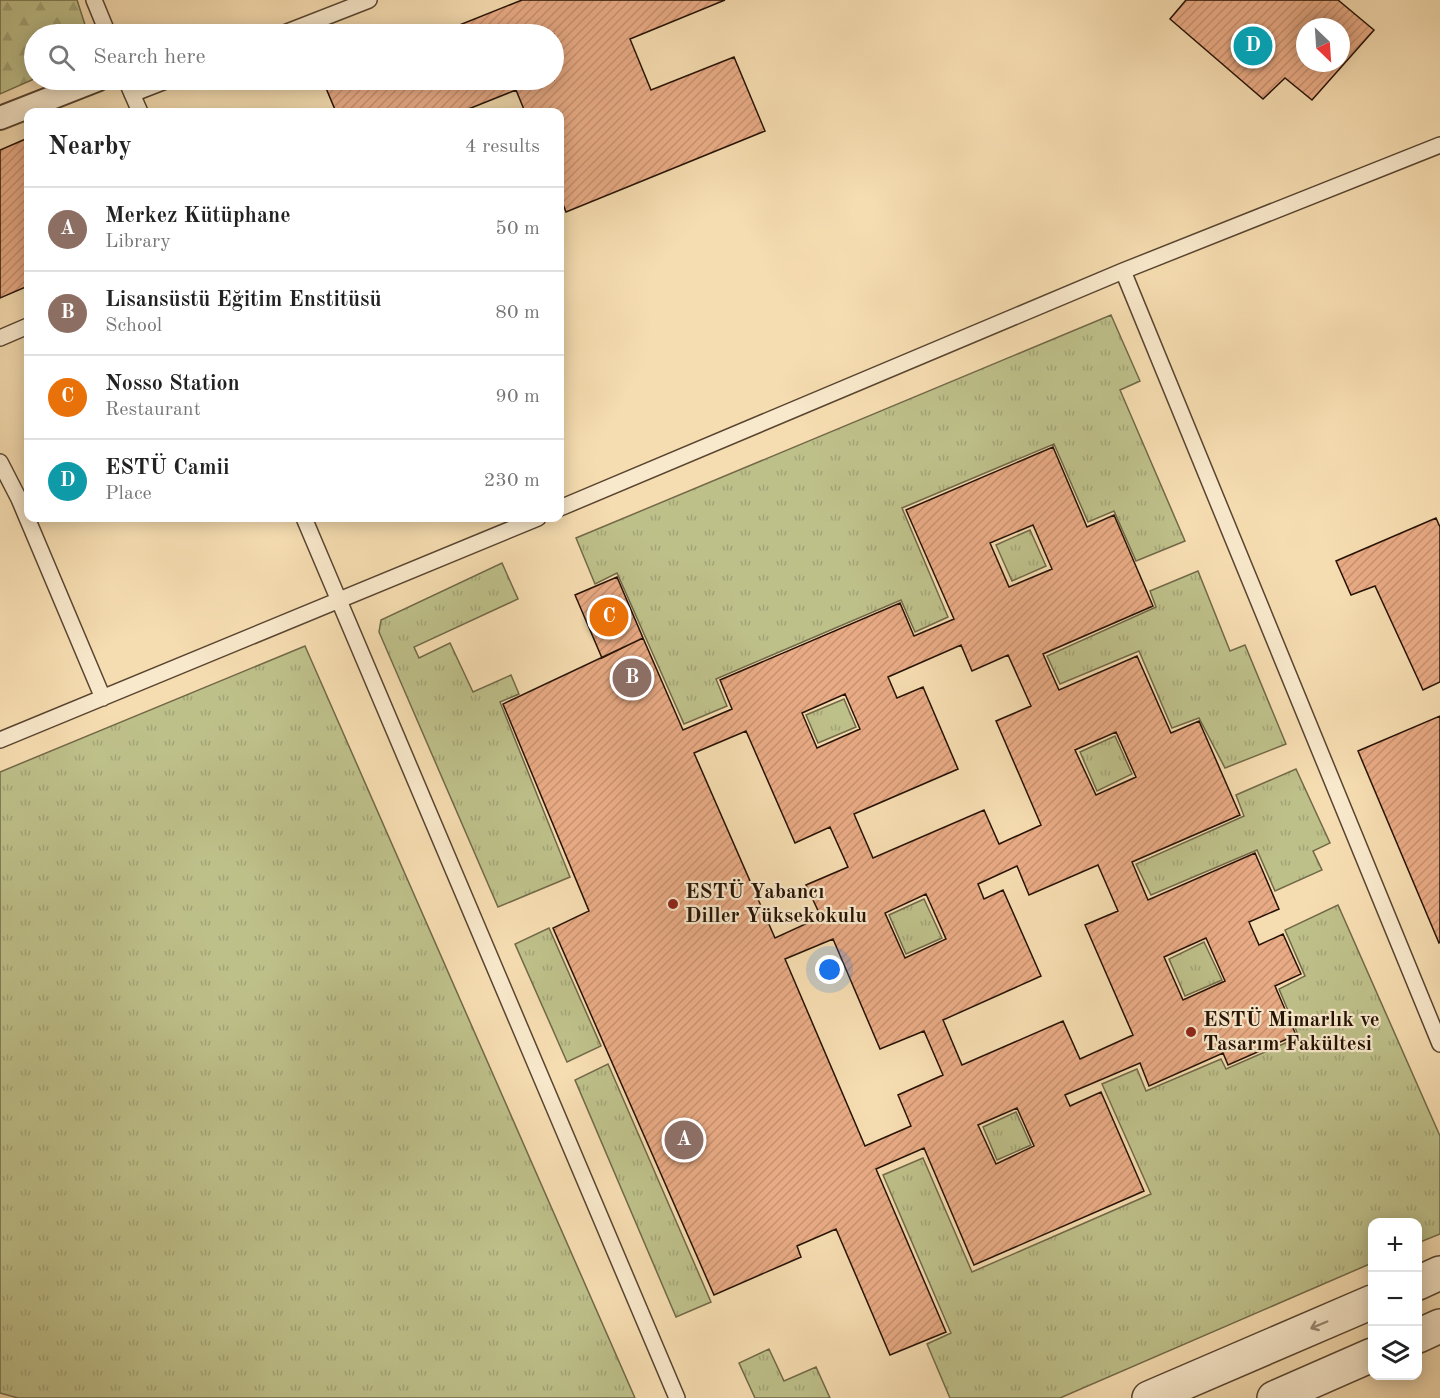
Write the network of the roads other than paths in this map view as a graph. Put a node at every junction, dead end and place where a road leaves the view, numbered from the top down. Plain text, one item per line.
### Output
1 (94, 0) edge
2 (369, 0) edge
3 (104, 24) edge
4 (308, 24) edge
5 (71, 90) edge
6 (130, 90) edge
7 (24, 108) edge
8 (25, 108) edge
9 (138, 108) edge
10 (0, 118) edge
11 (1440, 144) edge
12 (1124, 271) junction
13 (24, 328) edge
14 (0, 338) edge
15 (0, 462) edge
16 (564, 506) edge
17 (24, 511) edge
18 (29, 522) edge
19 (306, 522) edge
20 (528, 522) edge
21 (339, 601) junction
22 (103, 698) junction
23 (0, 740) edge
24 (1440, 1044) edge
25 (1440, 1273) edge
26 (1422, 1281) edge
27 (1368, 1304) edge
28 (1440, 1326) edge
29 (1422, 1334) edge
30 (1368, 1357) edge
31 (676, 1398) edge
32 (1149, 1398) edge
33 (1274, 1398) edge

1 - 3 lane
2 - 4 lane
5 - 8 street
6 - 9 lane
7 - 10 street
11 - 12 lane
12 - 16 lane
12 - 24 lane
13 - 14 lane
15 - 17 lane
18 - 22 lane
19 - 21 lane
20 - 21 lane
21 - 22 lane
21 - 31 lane
22 - 23 lane
25 - 26 street
27 -> 32 street
28 - 29 street
30 - 33 street

